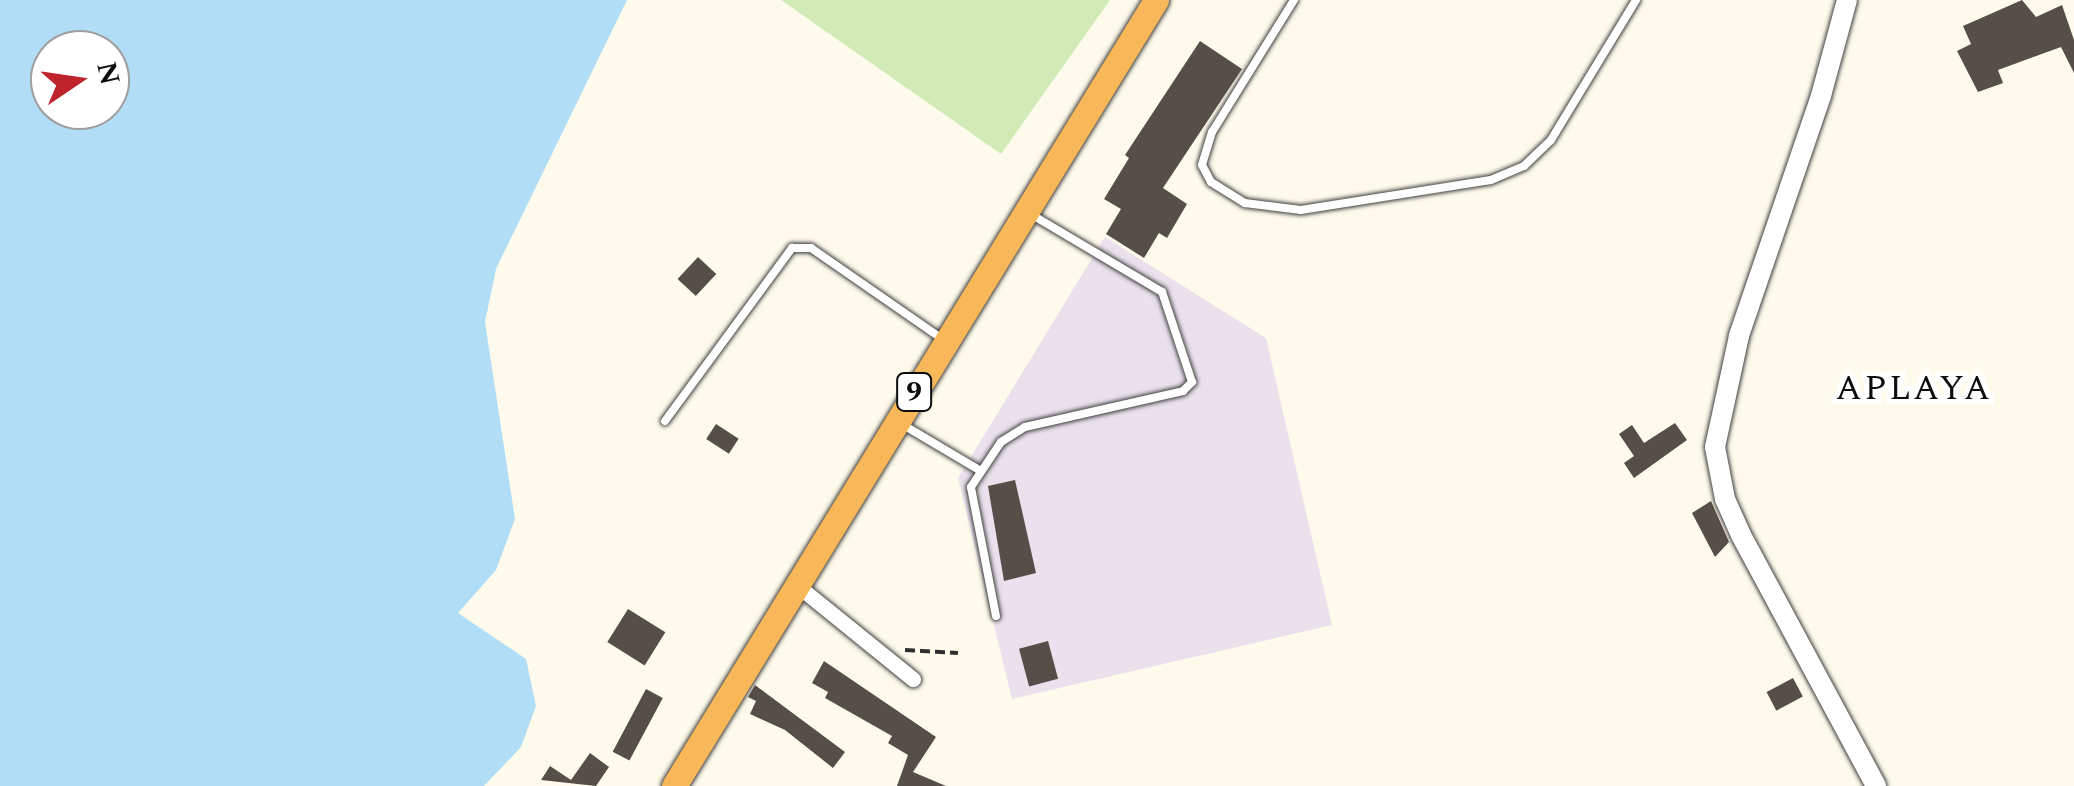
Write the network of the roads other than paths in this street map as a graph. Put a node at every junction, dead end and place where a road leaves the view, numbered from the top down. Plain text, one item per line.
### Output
1 (1156, 0) edge
2 (1294, 0) edge
3 (1636, 0) edge
4 (1846, 0) edge
5 (1025, 211) junction
6 (945, 340) junction
7 (666, 421) dead end
8 (896, 421) junction
9 (979, 470) junction
10 (798, 586) junction
11 (996, 616) dead end
12 (913, 679) dead end
13 (674, 786) edge
14 (1876, 786) edge

1 - 5 highway, 9
2 - 3 lane
4 - 14 street
5 - 6 highway, 9
5 - 9 lane
6 - 7 lane
6 - 8 highway, 9
8 - 9 lane
8 - 10 highway, 9
9 - 11 lane
10 - 12 street
10 - 13 highway, 9

